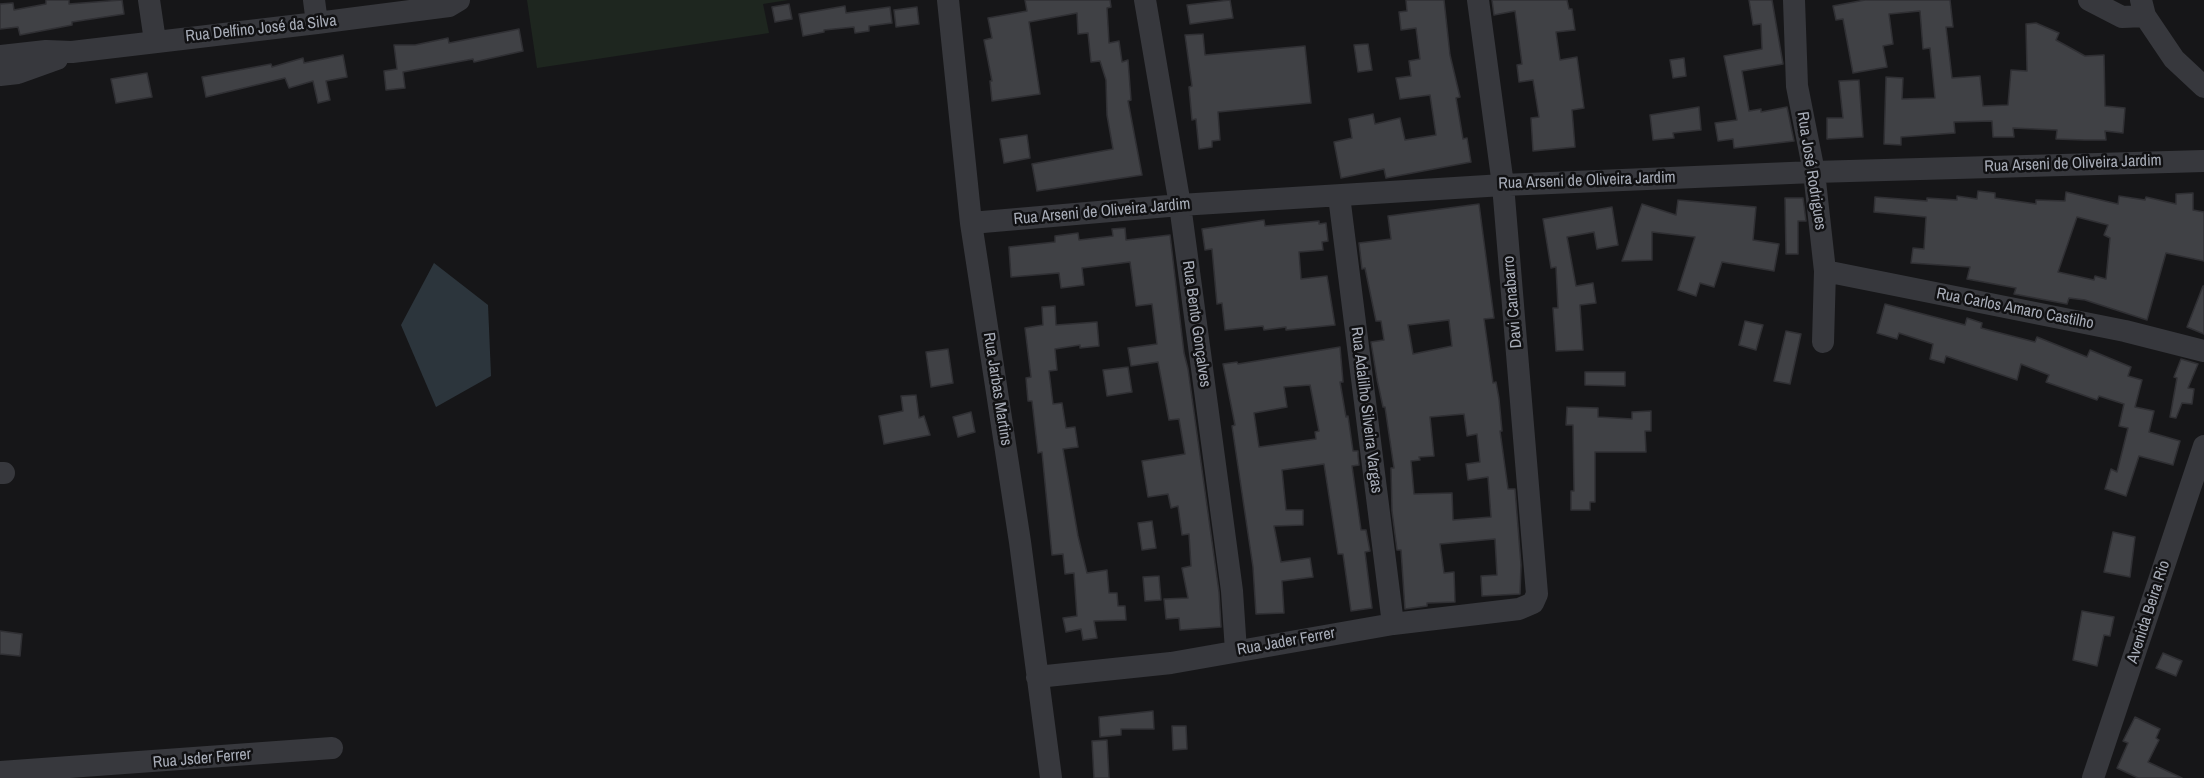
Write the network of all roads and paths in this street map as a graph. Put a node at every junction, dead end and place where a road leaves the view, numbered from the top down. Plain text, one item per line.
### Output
1 (149, 0) edge
2 (314, 0) edge
3 (948, 0) edge
4 (1145, 0) edge
5 (1478, 0) edge
6 (1794, 0) edge
7 (2089, 0) edge
8 (454, 3) edge
9 (2143, 8) edge
10 (317, 23) junction
11 (155, 41) junction
12 (72, 52) junction
13 (0, 56) edge
14 (0, 75) edge
15 (2204, 87) edge
16 (2204, 161) edge
17 (1814, 172) junction
18 (1503, 185) junction
19 (1339, 196) junction
20 (1180, 205) junction
21 (971, 223) junction
22 (1825, 271) junction
23 (1823, 342) dead end
24 (2204, 351) edge
25 (2204, 446) edge
26 (1533, 603) joint
27 (1393, 624) junction
28 (1236, 651) junction
29 (1037, 677) junction
30 (332, 748) dead end
31 (0, 772) edge
32 (1051, 778) edge
33 (2093, 778) edge

1 - 11 street
2 - 10 street
3 - 21 street, Rua Jarbas Martins
4 - 20 street, Rua Bento Gonçalves
5 - 18 street, Davi Canabarro
6 - 17 street, Rua José Rodrigues
7 - 9 street
8 - 10 street, Rua Delfino José da Silva
9 - 15 street
10 - 11 street, Rua Delfino José da Silva
11 - 12 street, Rua Delfino José da Silva
12 - 13 street, Rua Delfino José da Silva
12 - 14 street, Rua Delfino José da Silva
16 - 17 street, Rua Arseni de Oliveira Jardim
17 - 18 street, Rua Arseni de Oliveira Jardim
17 - 22 street, Rua José Rodrigues
18 - 19 street, Rua Arseni de Oliveira Jardim
18 - 26 street, Davi Canabarro
19 - 20 street, Rua Arseni de Oliveira Jardim
19 - 27 street, Rua Adalilho Silveira Vargas
20 - 21 street, Rua Arseni de Oliveira Jardim
20 - 28 street, Rua Bento Gonçalves
21 - 29 street, Rua Jarbas Martins
22 - 23 street, Rua José Rodrigues
22 - 24 street, Rua Carlos Amaro Castilho
25 - 33 street, Avenida Beira Rio
26 - 27 street, Rua Jader Ferrer
27 - 28 street, Rua Jader Ferrer
28 - 29 street, Rua Jader Ferrer
29 - 32 street, Rua Jarbas Martins
30 - 31 street, Rua Jsder Ferrer

